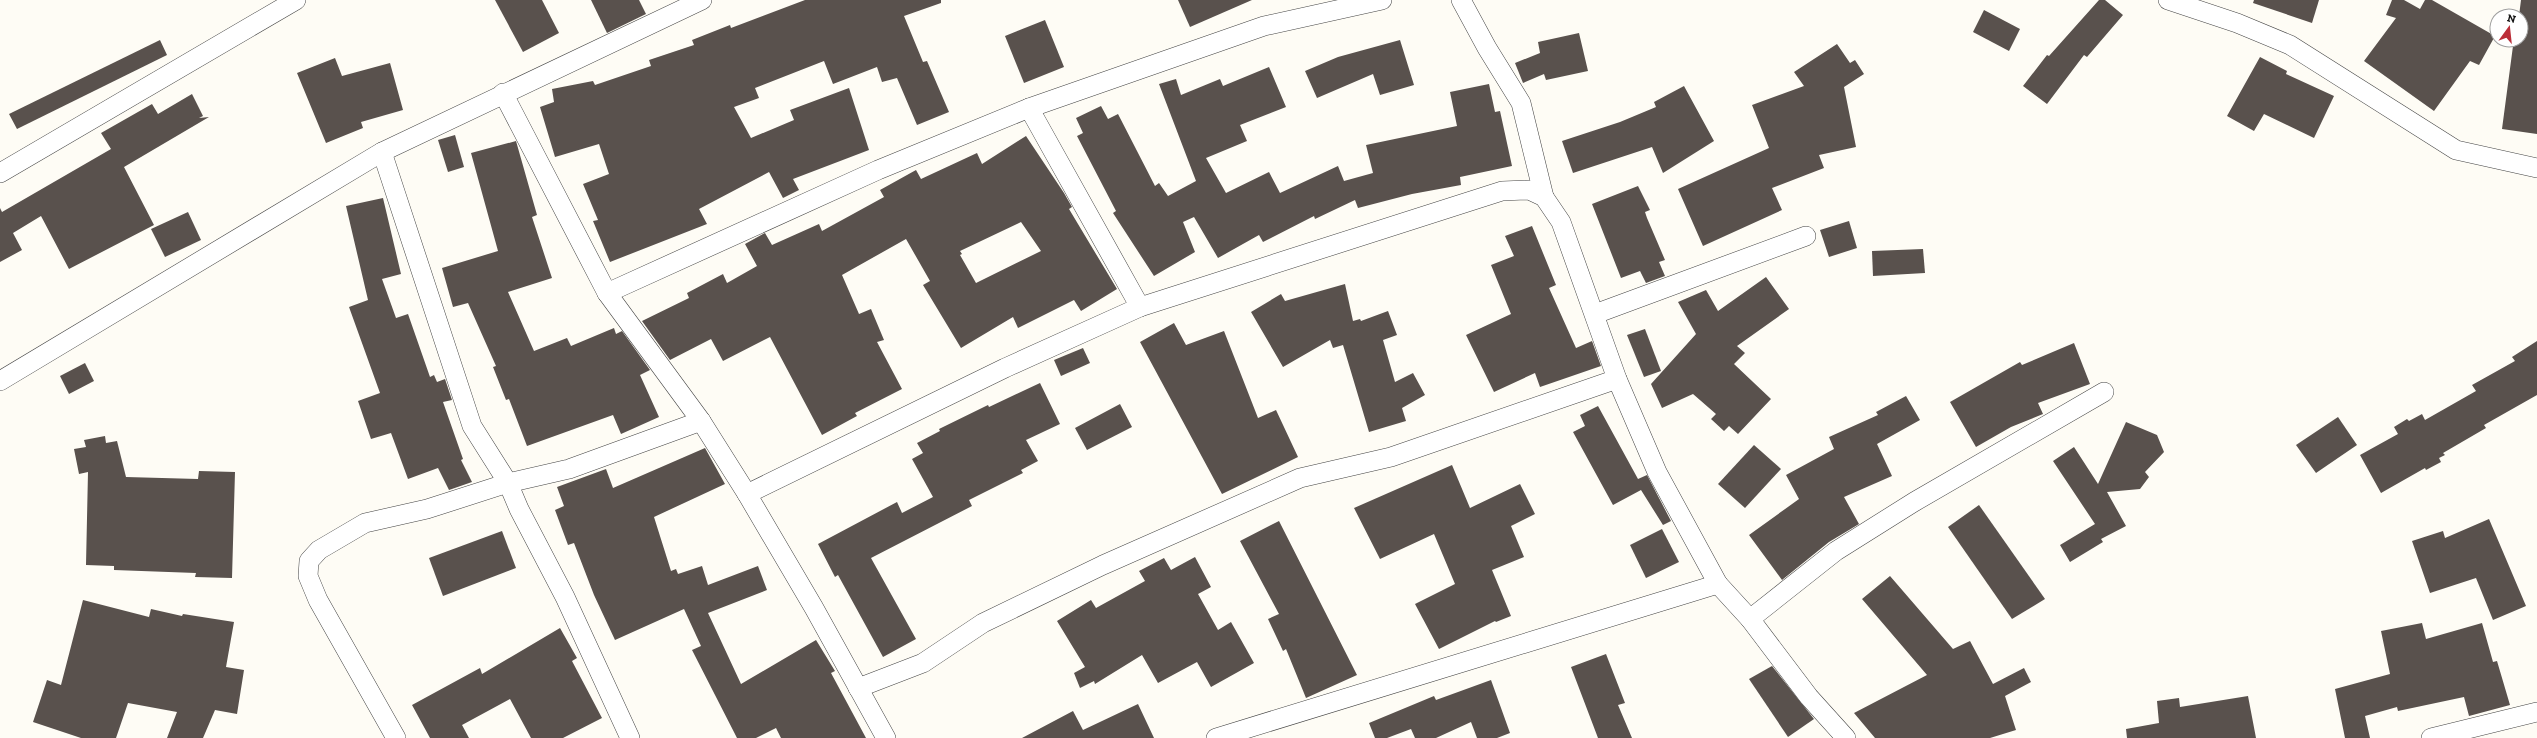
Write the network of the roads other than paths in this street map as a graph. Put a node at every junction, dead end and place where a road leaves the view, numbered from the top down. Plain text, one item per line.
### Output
1 (296, 0) edge
2 (702, 0) edge
3 (1382, 0) edge
4 (1461, 0) edge
5 (2168, 0) edge
6 (503, 93) junction
7 (1029, 108) junction
8 (382, 152) junction
9 (2537, 168) edge
10 (0, 173) edge
11 (1544, 198) junction
12 (1806, 236) dead end
13 (607, 293) junction
14 (1140, 307) junction
15 (1595, 314) junction
16 (1617, 379) junction
17 (0, 381) edge
18 (2104, 392) dead end
19 (701, 421) junction
20 (508, 483) junction
21 (747, 494) junction
22 (1718, 584) junction
23 (1750, 619) junction
24 (858, 688) junction
25 (2537, 712) edge
26 (396, 738) edge
27 (630, 738) edge
28 (886, 738) edge
29 (1216, 738) edge
30 (1846, 738) edge
31 (2431, 738) edge

1 - 10 street
2 - 6 street
3 - 7 street
4 - 11 street
5 - 9 street
6 - 8 street
6 - 13 street
7 - 13 street
7 - 14 street
8 - 17 street
8 - 20 street
11 - 14 street
11 - 15 street
12 - 15 street
13 - 19 street
14 - 21 street
15 - 16 street
16 - 22 street
16 - 24 street
18 - 23 street
19 - 20 street
19 - 21 street
20 - 26 street
20 - 27 street
21 - 24 street
22 - 23 street
22 - 29 street
23 - 30 street
24 - 28 street
25 - 31 street

